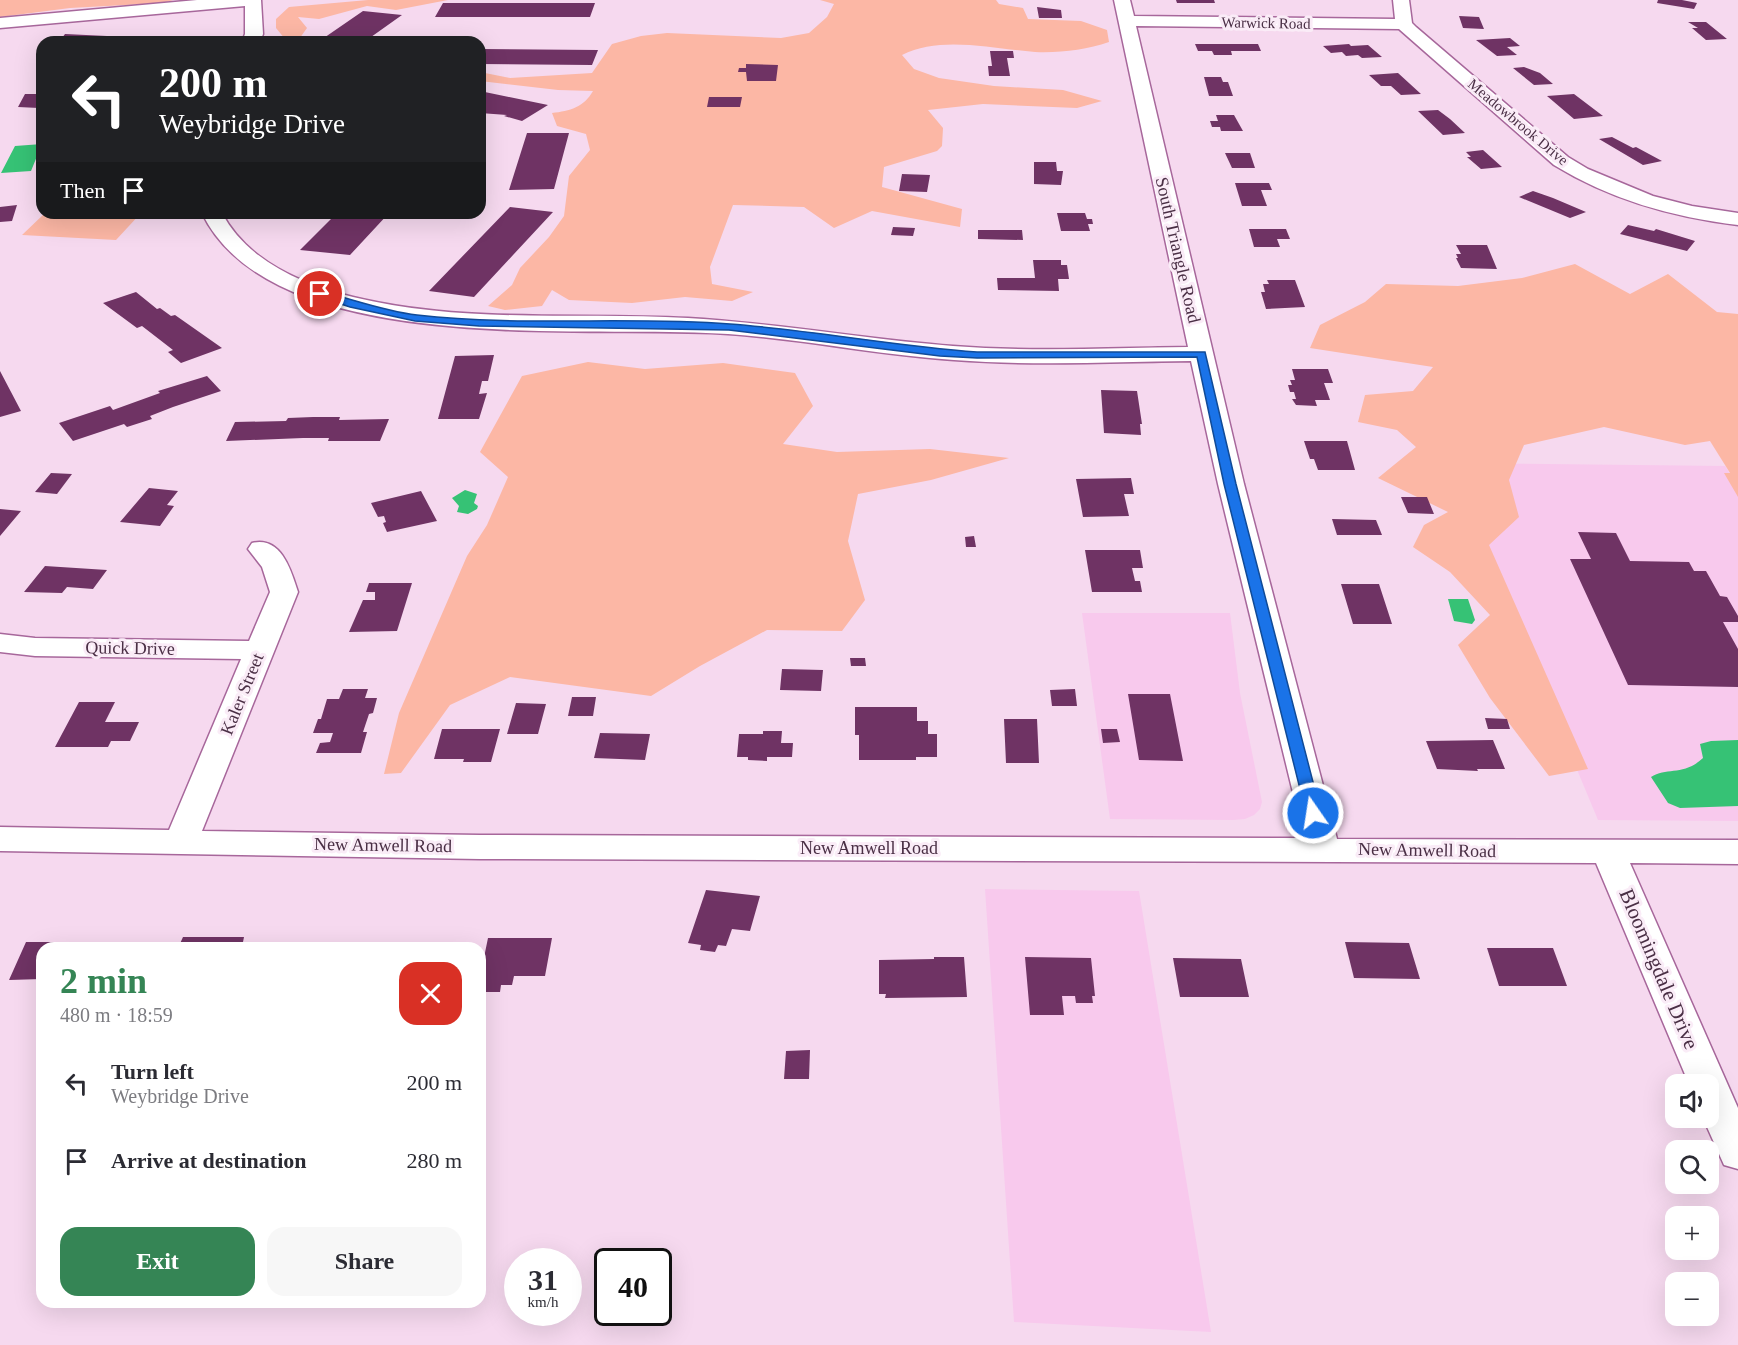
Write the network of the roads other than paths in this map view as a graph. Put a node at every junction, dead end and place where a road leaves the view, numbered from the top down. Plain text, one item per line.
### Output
1 (253, 0) edge
2 (1401, 0) edge
3 (1124, 11) edge
4 (0, 23) edge
5 (1404, 24) junction
6 (253, 36) edge
7 (215, 219) edge
8 (1738, 219) edge
9 (1202, 354) junction
10 (262, 549) dead end
11 (0, 643) edge
12 (260, 650) junction
13 (0, 839) edge
14 (180, 841) junction
15 (1323, 849) junction
16 (1608, 851) junction
17 (1738, 852) edge
18 (1738, 1153) edge

1 - 4 street
1 - 6 street
2 - 5 street
3 - 5 street, Warwick Road
3 - 9 street, South Triangle Road
5 - 8 street, Meadowbrook Drive
7 - 9 street
9 - 15 street, South Triangle Road
10 - 12 street, Kaler Street
11 - 12 street, Quick Drive
12 - 14 street, Kaler Street
13 - 14 street, New Amwell Road
14 - 15 street, New Amwell Road
15 - 16 street, New Amwell Road
16 - 17 street, New Amwell Road
16 - 18 street, Bloomingdale Drive

